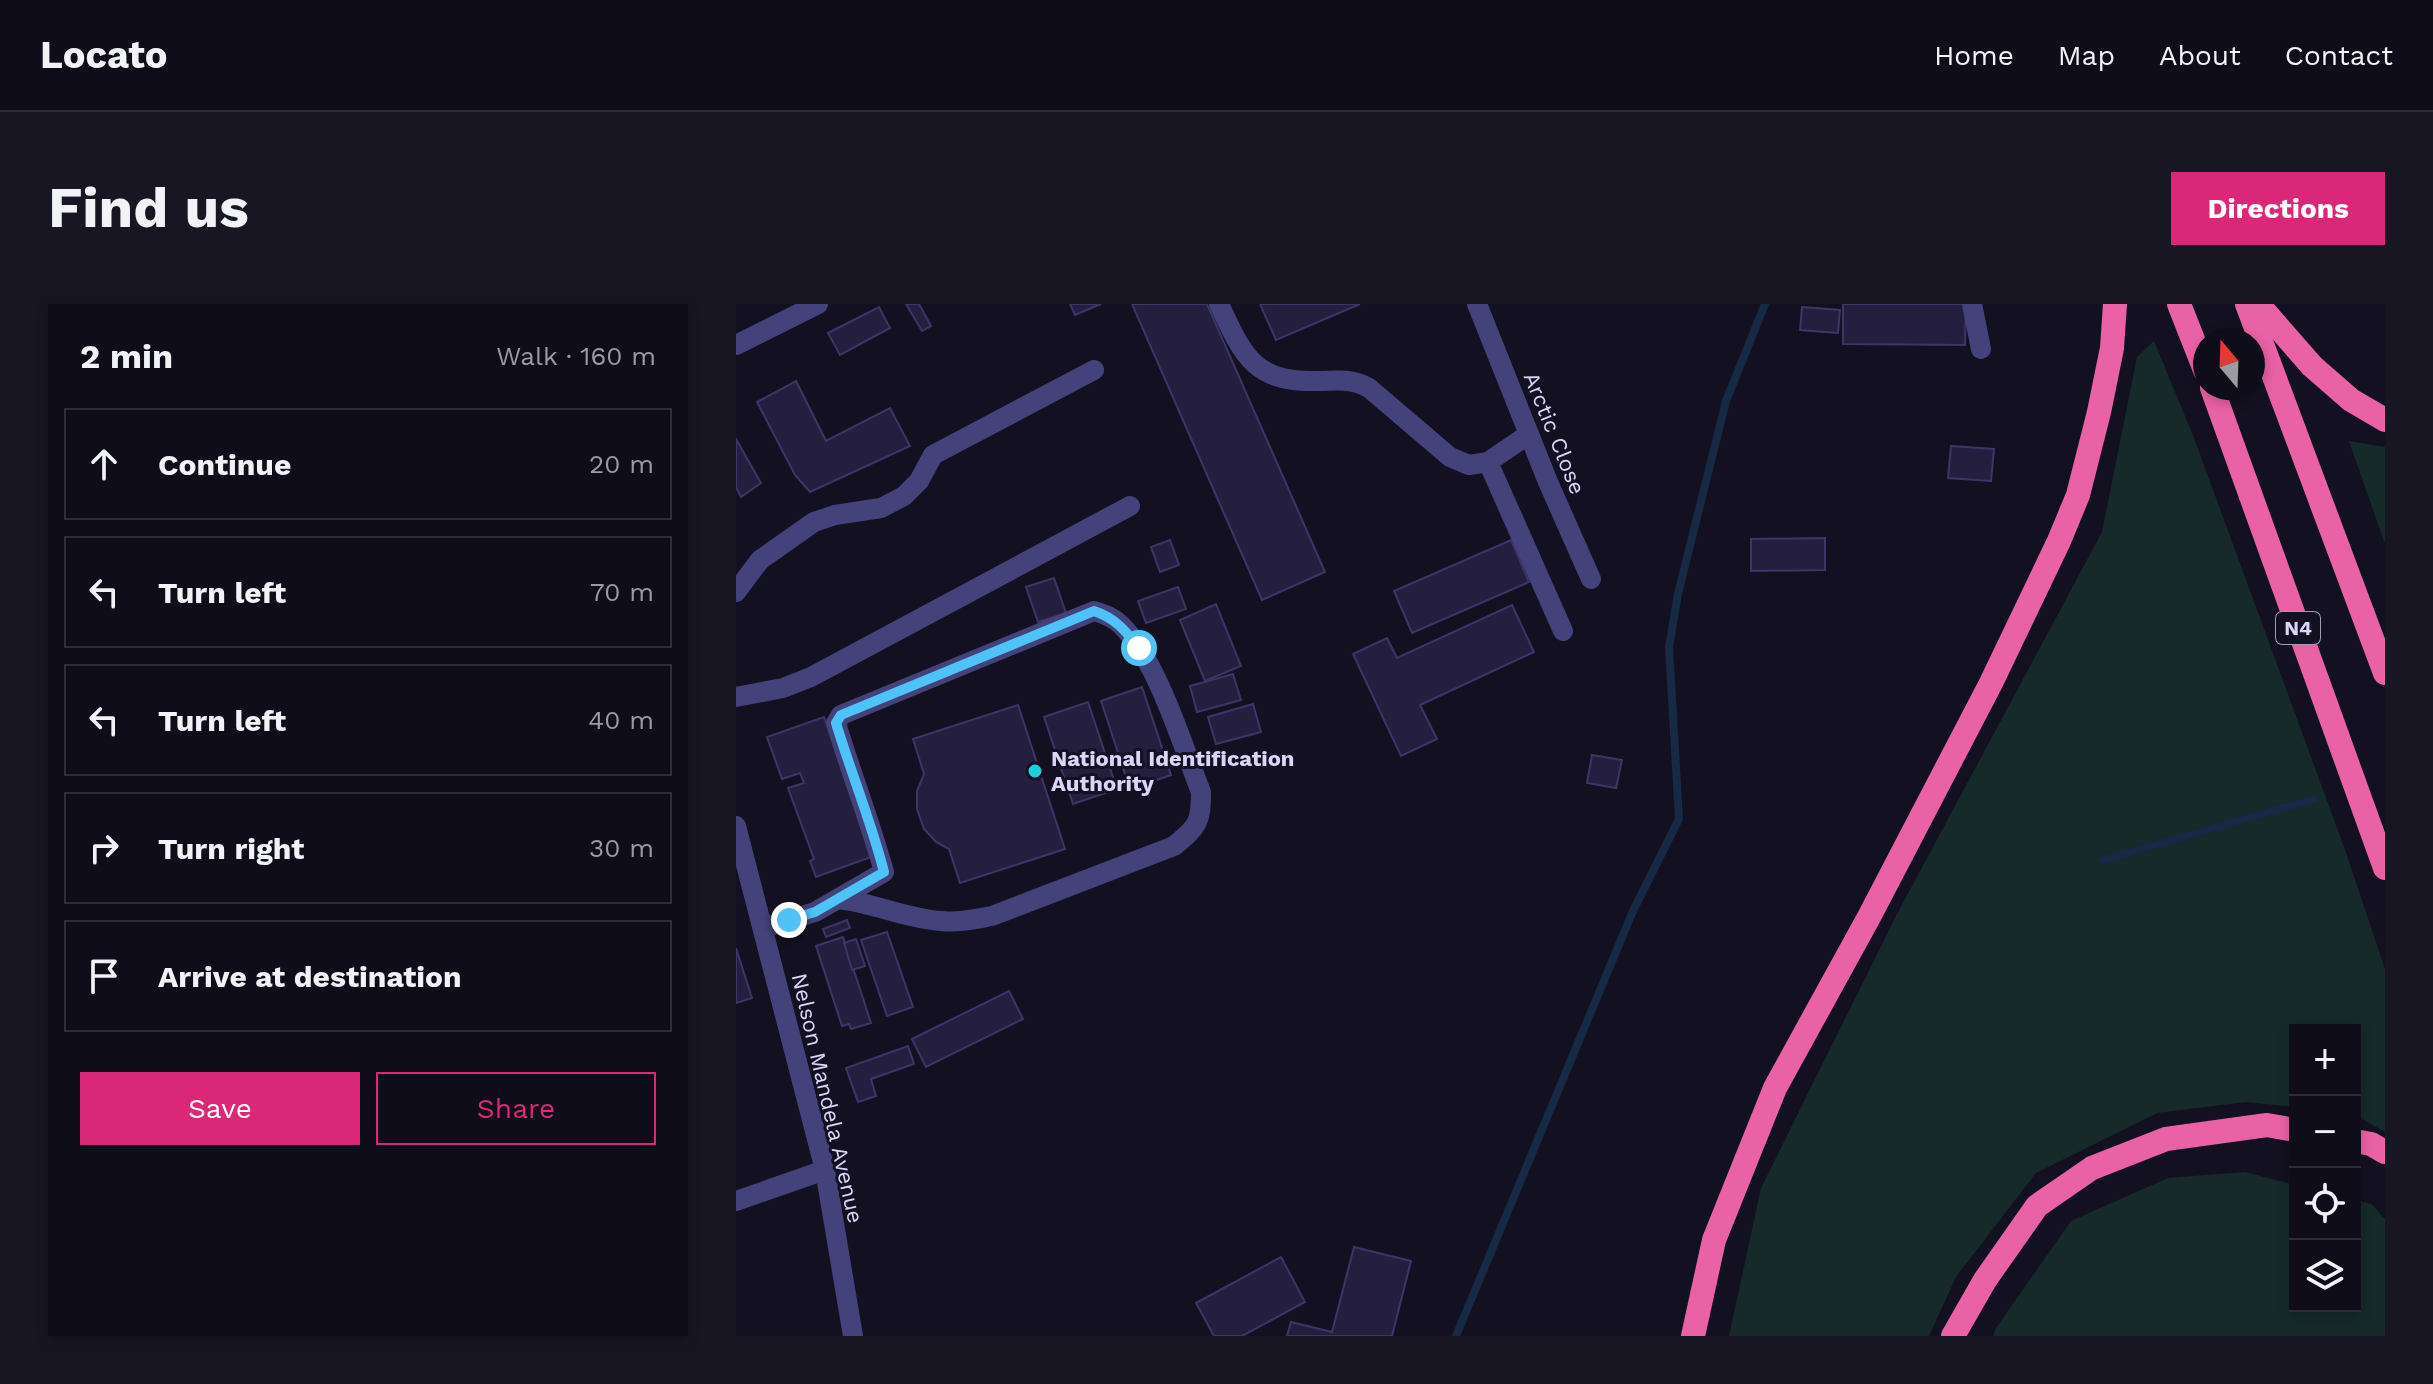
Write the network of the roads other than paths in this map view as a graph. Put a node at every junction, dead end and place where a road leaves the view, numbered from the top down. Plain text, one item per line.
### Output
1 (818, 304) edge
2 (1219, 304) edge
3 (1477, 304) edge
4 (1972, 304) edge
5 (2115, 304) edge
6 (2179, 304) edge
7 (2247, 304) edge
8 (2258, 304) edge
9 (2193, 340) edge
10 (736, 345) edge
11 (1981, 349) dead end
12 (1094, 370) dead end
13 (2216, 400) edge
14 (2385, 420) edge
15 (1529, 434) junction
16 (1488, 462) junction
17 (1130, 506) dead end
18 (760, 560) junction
19 (736, 566) edge
20 (1591, 579) dead end
21 (736, 592) edge
22 (1563, 631) dead end
23 (2385, 673) edge
24 (736, 697) edge
25 (738, 838) edge
26 (2385, 868) edge
27 (837, 899) junction
28 (763, 928) junction
29 (2289, 1129) edge
30 (2361, 1142) edge
31 (2385, 1152) edge
32 (825, 1170) junction
33 (736, 1201) edge
34 (853, 1336) edge
35 (1693, 1336) edge
36 (1953, 1336) edge

1 - 10 street
2 - 16 street
3 - 15 street, Arctic Close
4 - 11 street
5 - 35 highway
6 - 9 highway
7 - 23 highway
8 - 14 highway
12 - 18 street
13 - 26 highway, N4
15 - 16 street
15 - 20 street, Arctic Close
16 - 22 street
17 - 24 street
18 - 19 street
18 - 21 street
25 - 28 street, Nelson Mandela Avenue
27 - 27 street
27 - 28 street
28 - 32 street, Nelson Mandela Avenue
29 - 36 highway
30 - 31 highway
32 - 33 street
32 - 34 street, Nelson Mandela Avenue

